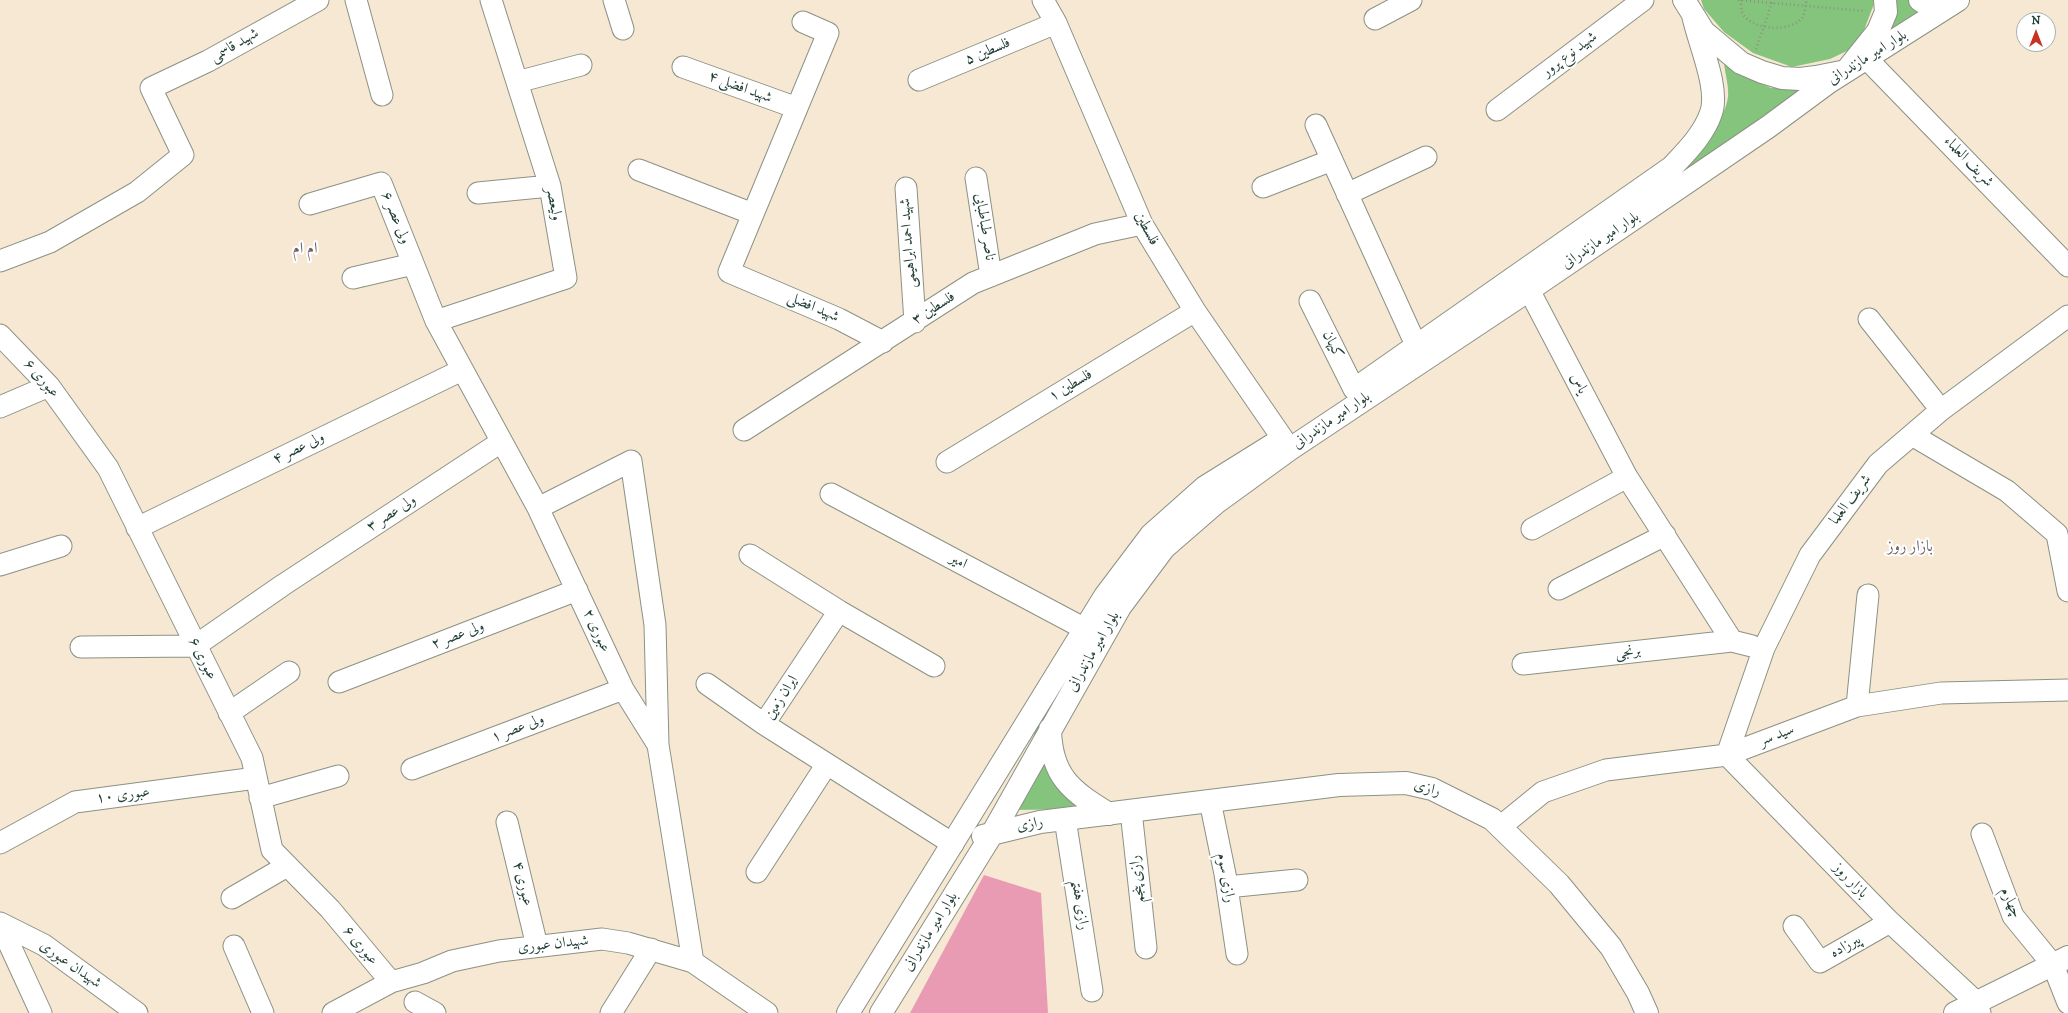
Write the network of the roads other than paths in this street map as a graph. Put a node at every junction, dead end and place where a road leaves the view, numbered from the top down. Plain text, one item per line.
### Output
1 (318, 0) edge
2 (356, 0) edge
3 (491, 0) edge
4 (614, 0) edge
5 (1043, 0) edge
6 (1411, 0) edge
7 (1643, 0) edge
8 (1920, 0) edge
9 (1949, 0) edge
10 (1958, 0) edge
11 (1886, 6) edge
12 (1688, 7) edge
13 (1375, 19) dead end
14 (803, 22) dead end
15 (1056, 23) junction
16 (623, 29) dead end
17 (1867, 59) junction
18 (581, 65) dead end
19 (683, 67) dead end
20 (1846, 71) junction
21 (919, 80) dead end
22 (517, 82) junction
23 (382, 95) dead end
24 (797, 108) junction
25 (1497, 110) dead end
26 (1316, 125) dead end
27 (1426, 157) dead end
28 (1332, 160) junction
29 (639, 170) dead end
30 (976, 178) dead end
31 (550, 186) junction
32 (1263, 187) dead end
33 (906, 188) dead end
34 (478, 193) dead end
35 (1347, 194) junction
36 (310, 204) dead end
37 (753, 214) junction
38 (1142, 224) junction
39 (0, 261) edge
40 (413, 264) junction
41 (2068, 266) edge
42 (991, 276) junction
43 (353, 278) dead end
44 (1529, 290) junction
45 (1310, 301) dead end
46 (1195, 311) junction
47 (2068, 316) edge
48 (1869, 319) dead end
49 (436, 321) junction
50 (915, 322) junction
51 (0, 335) edge
52 (883, 342) junction
53 (1416, 345) junction
54 (462, 370) junction
55 (49, 386) junction
56 (1354, 389) junction
57 (0, 407) edge
58 (1941, 410) junction
59 (744, 430) dead end
60 (1912, 435) junction
61 (1283, 439) junction
62 (501, 442) junction
63 (948, 462) dead end
64 (1627, 477) junction
65 (831, 494) dead end
66 (538, 508) junction
67 (137, 528) junction
68 (1532, 529) dead end
69 (1665, 535) junction
70 (61, 546) dead end
71 (750, 555) dead end
72 (0, 564) edge
73 (1559, 589) dead end
74 (577, 590) junction
75 (2068, 591) edge
76 (1868, 595) dead end
77 (839, 611) junction
78 (1085, 629) junction
79 (1732, 641) junction
80 (195, 646) junction
81 (1752, 646) dead end
82 (81, 647) dead end
83 (1523, 664) dead end
84 (934, 666) dead end
85 (289, 672) dead end
86 (339, 682) dead end
87 (707, 684) dead end
88 (624, 688) junction
89 (2068, 690) edge
90 (1857, 706) junction
91 (229, 713) junction
92 (764, 724) junction
93 (1050, 729) junction
94 (658, 745) junction
95 (1727, 755) junction
96 (827, 764) junction
97 (412, 770) dead end
98 (338, 776) dead end
99 (256, 778) junction
100 (260, 798) junction
101 (1210, 801) junction
102 (1131, 811) junction
103 (1109, 814) junction
104 (1065, 819) junction
105 (507, 822) dead end
106 (1500, 827) junction
107 (992, 834) junction
108 (1982, 834) dead end
109 (0, 844) edge
110 (953, 844) junction
111 (287, 866) junction
112 (757, 872) dead end
113 (1297, 880) dead end
114 (1227, 887) junction
115 (232, 898) dead end
116 (1890, 922) junction
117 (0, 923) edge
118 (1794, 926) dead end
119 (234, 946) dead end
120 (537, 946) junction
121 (1146, 948) dead end
122 (651, 949) junction
123 (1237, 954) dead end
124 (2060, 961) edge
125 (692, 962) junction
126 (392, 982) junction
127 (1092, 991) dead end
128 (1638, 993) junction
129 (415, 1002) dead end
130 (2068, 1003) edge
131 (1978, 1008) edge
132 (41, 1013) edge
133 (137, 1013) edge
134 (263, 1013) edge
135 (332, 1013) edge
136 (435, 1013) edge
137 (611, 1013) edge
138 (767, 1013) edge
139 (848, 1013) edge
140 (882, 1013) edge
141 (1646, 1013) edge
142 (1663, 1013) edge
143 (1955, 1013) edge

1 - 39 street, شهید قاسمی
2 - 23 street
3 - 22 street, ولیعصر
4 - 16 street
5 - 15 street, فلسطین
6 - 13 street
7 - 25 street, شهید نوع پرور
8 - 9 main road
10 - 17 main road, بلوار امیر مازندرانی
11 - 20 main road
12 - 20 main road
12 - 53 main road, بلوار امیر مازندرانی
14 - 24 street
15 - 21 street, فلسطین ۵
15 - 38 street, فلسطین
17 - 20 main road, بلوار امیر مازندرانی
17 - 41 street, شریف العلماء
18 - 22 street
19 - 24 street, شهید افضلی ۴
20 - 44 main road, بلوار امیر مازندرانی
22 - 31 street, ولیعصر
24 - 37 street
26 - 28 street
27 - 35 street
28 - 32 street
28 - 35 street
29 - 37 street
30 - 42 street, ناصر طباطبایی
31 - 34 street
31 - 49 street, ولیعصر
33 - 50 street, شهید احمد ابراهیمی
35 - 53 street
36 - 40 street, ولی عصر ۶
37 - 52 street, شهید افضلی
38 - 42 street, فلسطین ۳
38 - 46 street, فلسطین
40 - 43 street
40 - 49 street, ولی عصر ۶
42 - 50 street, فلسطین ۳
44 - 64 street, یاس
44 - 93 main road, بلوار امیر مازندرانی
45 - 56 street, کیهان
46 - 61 street, فلسطین
46 - 63 street, فلسطین ۱
47 - 58 street, شریف العلما
48 - 58 street
49 - 54 street, عبوری ۲
50 - 52 street, فلسطین ۳
51 - 55 street, عبوری ۶
52 - 59 street, فلسطین ۳
53 - 56 main road, بلوار امیر مازندرانی
54 - 62 street, عبوری ۲
54 - 67 street, ولی عصر ۴
55 - 57 street
55 - 67 street, عبوری ۶
56 - 61 main road, بلوار امیر مازندرانی
58 - 60 street, شریف العلما
60 - 75 street
60 - 95 street, شریف العلما
61 - 78 main road, بلوار امیر مازندرانی
62 - 66 street, عبوری ۲
62 - 80 street, ولی عصر ۳
64 - 68 street
64 - 69 street, یاس
65 - 78 street, امیر
66 - 74 street, عبوری ۲
66 - 94 street
67 - 80 street, عبوری ۶
69 - 73 street
69 - 79 street, یاس
70 - 72 street
71 - 77 street
74 - 86 street, ولی عصر ۲
74 - 88 street, عبوری ۲
76 - 90 street
77 - 84 street
77 - 92 street, ایران زمین
78 - 110 main road, بلوار امیر مازندرانی
79 - 81 street
79 - 83 street, برنجی
80 - 82 street
80 - 91 street, عبوری ۶
85 - 91 street
87 - 92 street
88 - 94 street, عبوری ۲
88 - 97 street, ولی عصر ۱
89 - 90 street, سید سر
90 - 95 street, سید سر
91 - 99 street, عبوری ۶
92 - 96 street, ایران زمین
93 - 103 main road
93 - 107 main road, بلوار امیر مازندرانی
94 - 125 street, عبوری ۲
95 - 106 street, سید سر
95 - 116 street, بازار روز
96 - 110 street, ایران زمین
96 - 112 street
98 - 100 street
99 - 100 street, عبوری ۶
99 - 109 street, عبوری ۱۰
100 - 111 street, عبوری ۶
101 - 102 main road, رازی
101 - 106 main road, رازی
101 - 114 street, رازی سوم
102 - 103 main road, رازی
102 - 121 street, رازی پنجم
103 - 104 main road, رازی
104 - 107 main road, رازی
104 - 127 street, رازی هفتم
105 - 120 street, عبوری ۴
106 - 128 main road, رازی
107 - 110 main road, رازی
107 - 140 main road, بلوار امیر مازندرانی
108 - 124 street, چهارم
110 - 139 main road, بلوار امیر مازندرانی
111 - 115 street
111 - 126 street, عبوری ۶
113 - 114 street
114 - 123 street, رازی سوم
116 - 118 street, پیرزاده
116 - 131 street, بازار روز
117 - 132 street
117 - 133 street, شهیدان عبوری
119 - 134 street
120 - 122 street, شهیدان عبوری
120 - 126 street, شهیدان عبوری
122 - 125 street, شهیدان عبوری
122 - 137 street
124 - 130 street, چهارم
124 - 131 main road
125 - 138 street, شهیدان عبوری
126 - 135 street, شهیدان عبوری
128 - 141 main road, رازی
128 - 142 main road
129 - 136 street
131 - 143 main road

